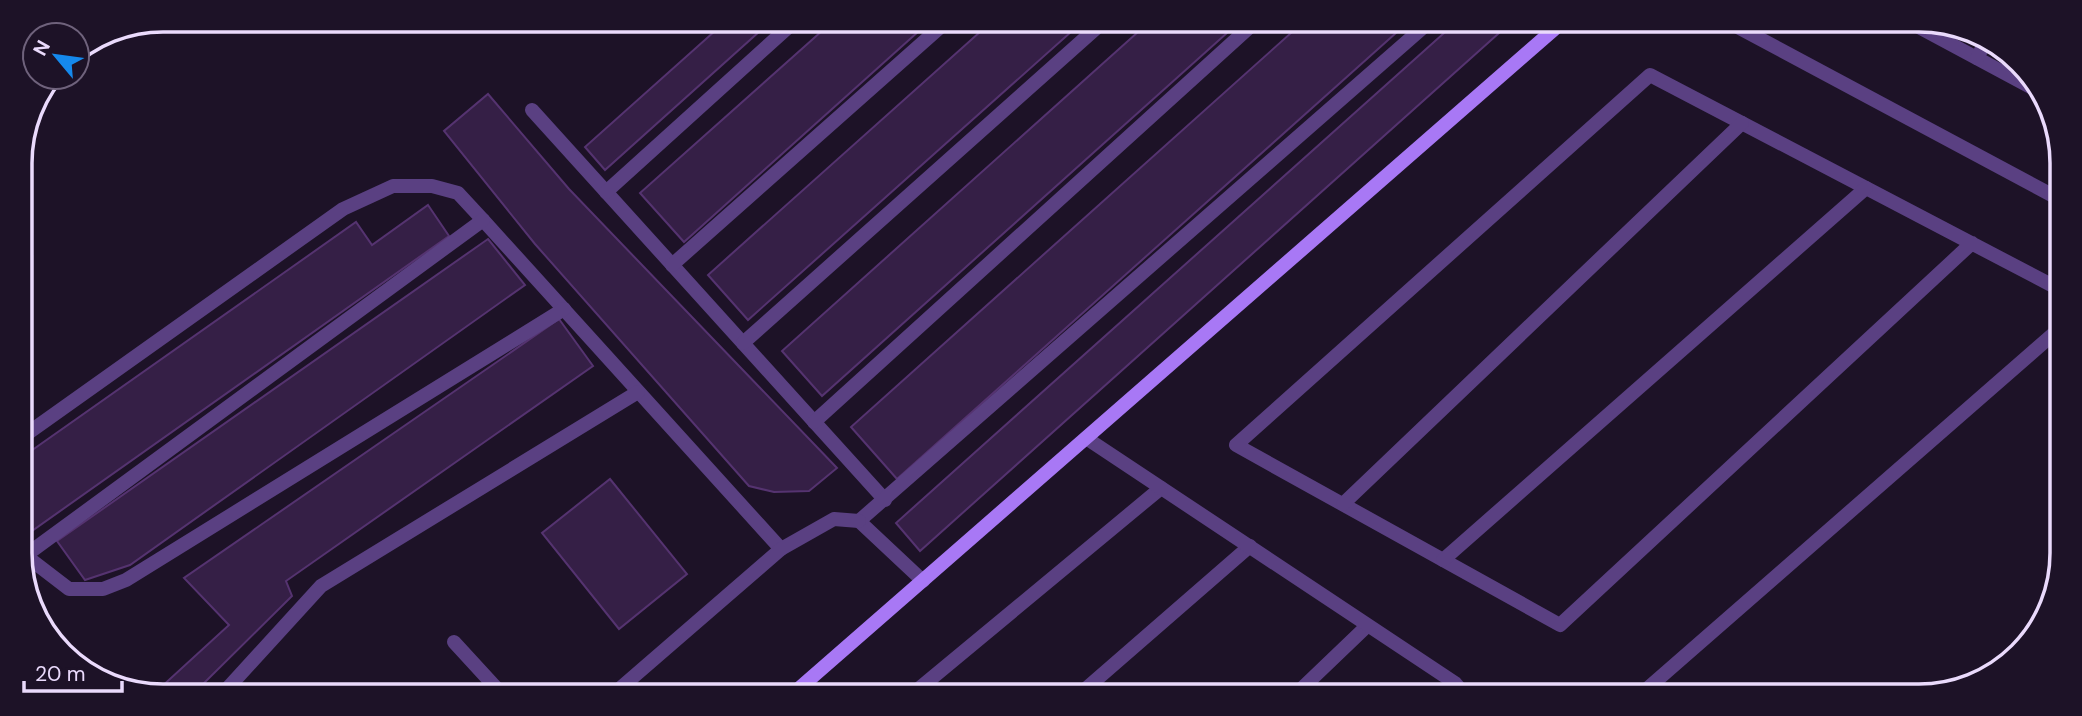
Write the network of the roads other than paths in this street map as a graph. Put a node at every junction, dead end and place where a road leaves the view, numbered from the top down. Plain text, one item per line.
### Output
1 (782, 32) edge
2 (936, 32) edge
3 (1092, 32) edge
4 (1244, 32) edge
5 (1418, 32) edge
6 (1551, 32) edge
7 (1750, 32) edge
8 (1929, 33) edge
9 (1982, 48) edge
10 (1977, 58) junction
11 (2023, 83) edge
12 (532, 110) dead end
13 (1742, 123) junction
14 (1866, 188) junction
15 (606, 192) junction
16 (2050, 194) edge
17 (483, 220) junction
18 (1972, 243) junction
19 (673, 265) junction
20 (2050, 284) edge
21 (564, 309) junction
22 (2050, 337) edge
23 (743, 343) junction
24 (638, 392) junction
25 (814, 422) junction
26 (32, 431) edge
27 (1086, 438) junction
28 (1161, 488) junction
29 (885, 500) junction
30 (1343, 504) junction
31 (859, 521) junction
32 (1250, 547) junction
33 (781, 549) junction
34 (32, 551) edge
35 (1443, 560) junction
36 (33, 563) edge
37 (923, 581) junction
38 (1367, 626) junction
39 (454, 642) dead end
40 (231, 684) edge
41 (493, 684) edge
42 (625, 684) edge
43 (804, 684) edge
44 (925, 684) edge
45 (1091, 684) edge
46 (1306, 684) edge
47 (1456, 684) edge
48 (1653, 684) edge

1 - 15 street
2 - 19 street
3 - 23 street
4 - 25 street
5 - 29 street
6 - 27 main road
7 - 16 street
8 - 10 street
9 - 10 street
10 - 11 street
12 - 15 street
13 - 14 street
13 - 30 street
13 - 30 street
14 - 18 street
14 - 35 street
15 - 19 street
17 - 21 street
17 - 26 street
17 - 34 street
18 - 20 street
18 - 35 street
19 - 23 street
21 - 24 street
21 - 36 street
22 - 48 street
23 - 25 street
24 - 33 street
24 - 40 street
25 - 29 street
27 - 28 street
27 - 37 main road
28 - 32 street
28 - 44 street
29 - 31 street
30 - 35 street
31 - 33 street
31 - 37 street
32 - 38 street
32 - 45 street
33 - 42 street
37 - 43 main road
38 - 46 street
38 - 47 street
39 - 41 street

